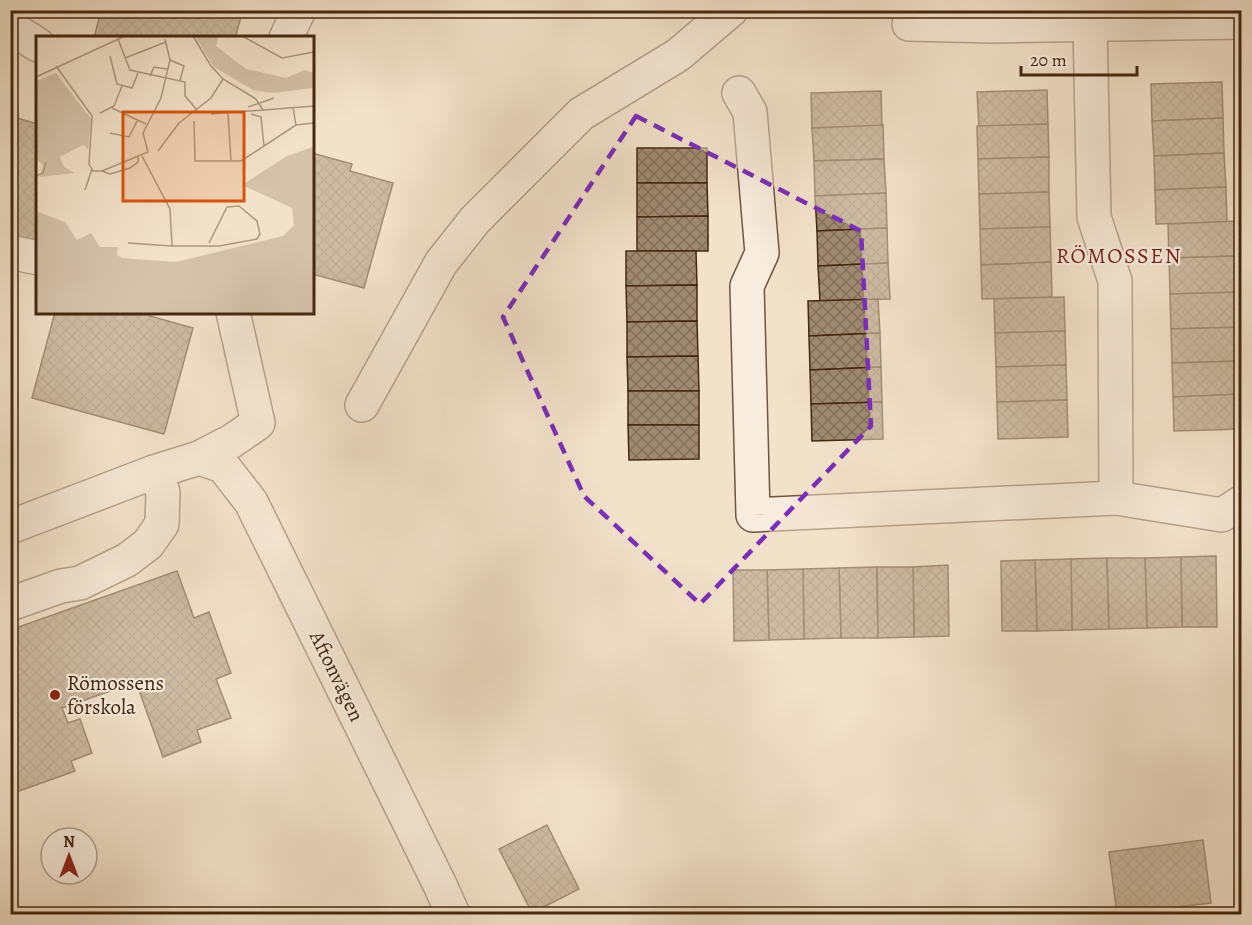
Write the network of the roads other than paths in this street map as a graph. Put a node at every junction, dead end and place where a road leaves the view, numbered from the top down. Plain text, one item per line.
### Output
1 (299, 10) edge
2 (731, 10) edge
3 (1242, 22) edge
4 (909, 24) dead end
5 (1090, 24) junction
6 (10, 27) edge
7 (287, 36) edge
8 (36, 44) edge
9 (738, 93) dead end
10 (10, 252) edge
11 (36, 258) edge
12 (233, 314) edge
13 (362, 405) dead end
14 (199, 458) junction
15 (154, 472) junction
16 (1116, 498) junction
17 (1242, 502) edge
18 (10, 527) edge
19 (10, 604) edge
20 (453, 915) edge

1 - 7 street
2 - 13 street
3 - 5 street
4 - 5 street
5 - 16 street
6 - 8 street
9 - 16 street
10 - 11 street
12 - 14 street
14 - 15 street
14 - 20 street, Aftonvägen
15 - 18 street
15 - 19 street
16 - 17 street

